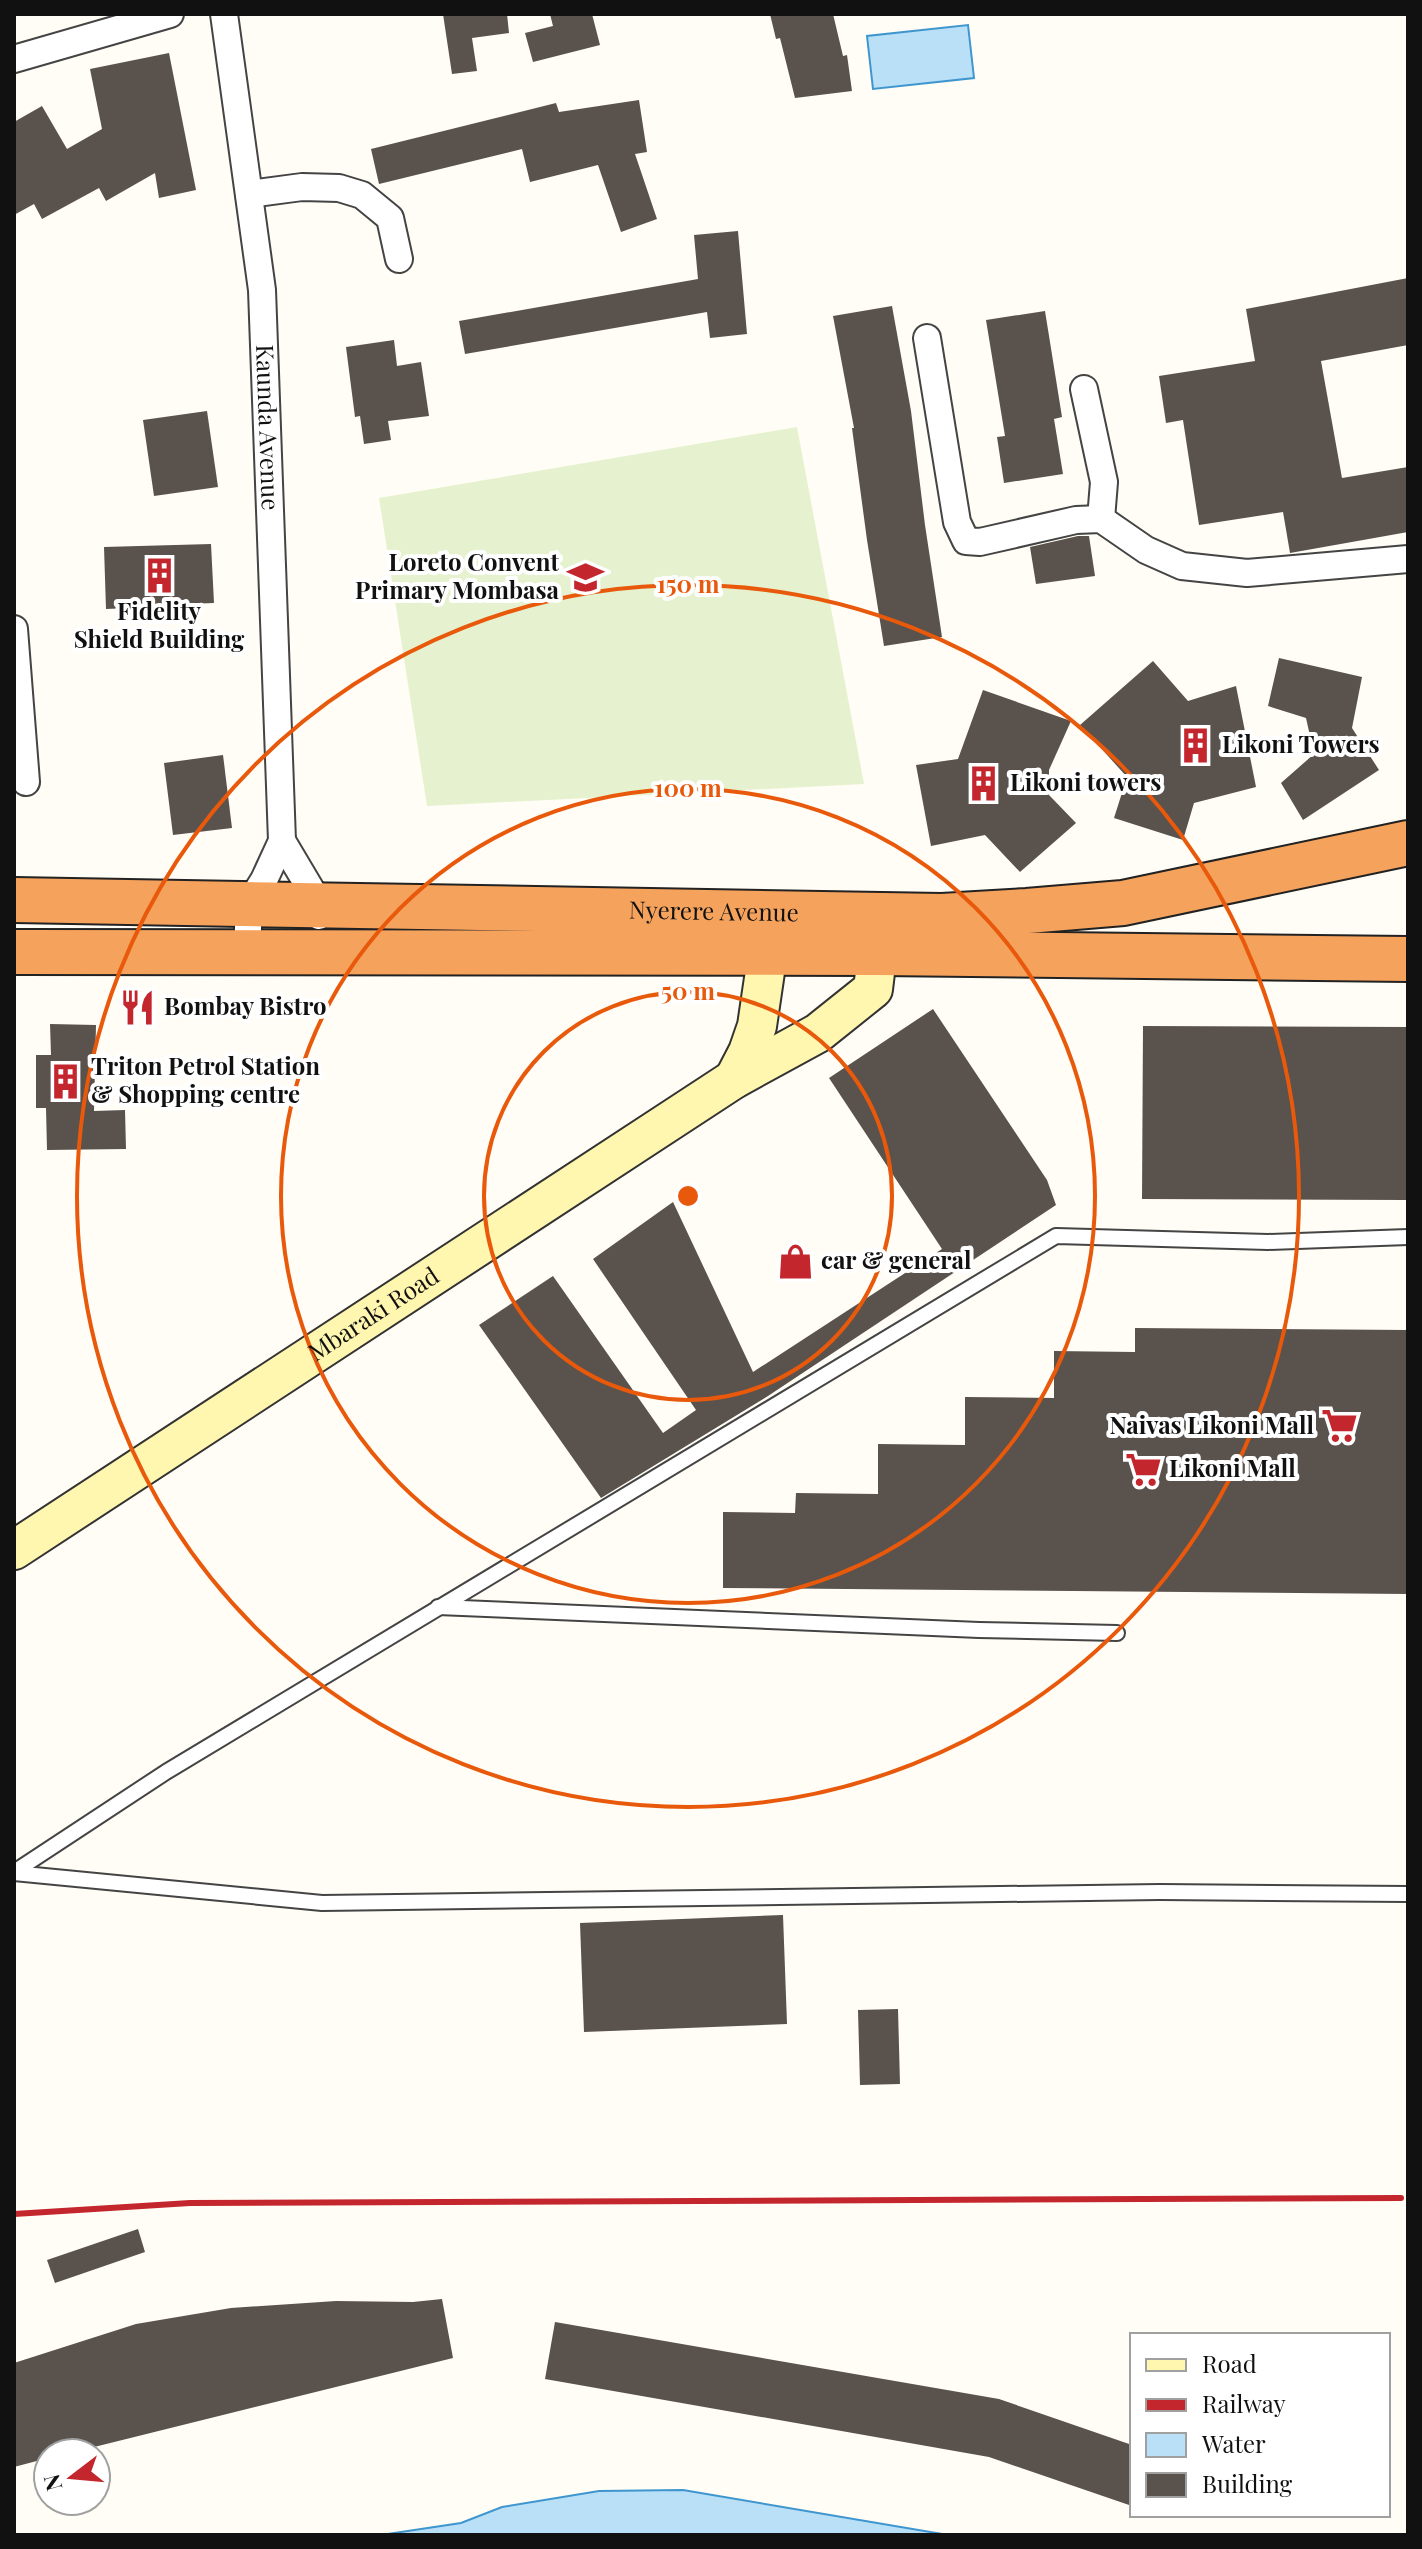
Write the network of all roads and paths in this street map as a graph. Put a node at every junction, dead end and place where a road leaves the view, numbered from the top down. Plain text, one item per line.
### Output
1 (170, 14) edge
2 (224, 14) edge
3 (14, 59) edge
4 (249, 194) junction
5 (399, 259) dead end
6 (927, 338) dead end
7 (1084, 389) dead end
8 (1101, 519) junction
9 (1408, 559) edge
10 (14, 629) edge
11 (26, 782) dead end
12 (282, 841) junction
13 (1408, 843) edge
14 (14, 900) edge
15 (249, 904) junction
16 (320, 905) junction
17 (771, 933) junction
18 (880, 934) junction
19 (14, 952) edge
20 (247, 952) junction
21 (316, 952) junction
22 (1408, 959) edge
23 (734, 1079) junction
24 (1408, 1237) edge
25 (14, 1550) edge
26 (438, 1607) junction
27 (1117, 1633) dead end
28 (14, 1872) edge
29 (1408, 1894) edge

1 - 3 street
2 - 4 street, Kaunda Avenue
4 - 5 street
4 - 12 street, Kaunda Avenue
6 - 8 street
7 - 8 street
8 - 9 street
10 - 11 street
12 - 15 street, Kaunda Avenue
12 - 16 street, Kaunda Avenue
13 - 18 highway, Nyerere Avenue
14 - 15 highway, Nyerere Avenue
15 - 16 highway, Nyerere Avenue
15 - 20 street
16 - 17 highway, Nyerere Avenue
16 - 21 street
17 - 18 highway, Nyerere Avenue
17 - 21 highway, Nyerere Avenue
17 - 23 main road
18 - 22 highway, Nyerere Avenue
18 - 23 main road, Mbaraki Road
19 - 20 highway, Nyerere Avenue
20 - 21 highway, Nyerere Avenue
23 - 25 main road, Mbaraki Road
24 - 26 lane
26 - 27 lane
26 - 28 lane
28 - 29 lane

